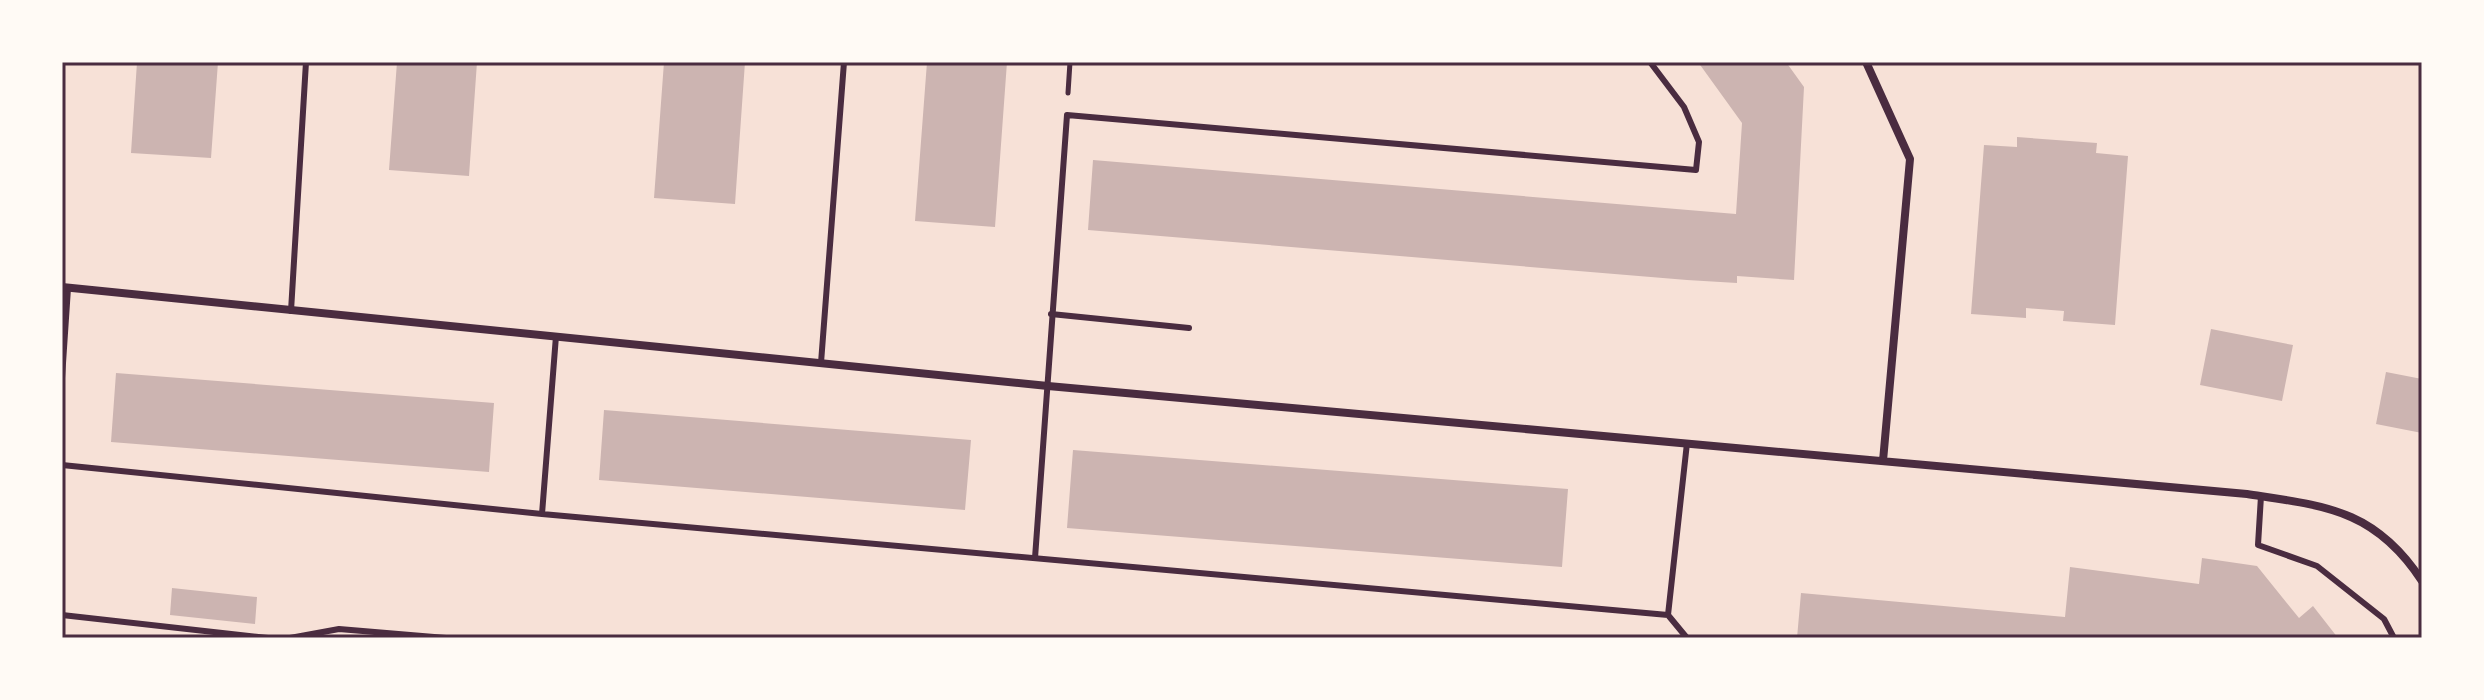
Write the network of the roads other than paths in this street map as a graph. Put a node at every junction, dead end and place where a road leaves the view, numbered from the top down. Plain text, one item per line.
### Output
1 (306, 62) edge
2 (844, 62) edge
3 (1650, 62) edge
4 (1866, 62) edge
5 (65, 288) edge
6 (291, 311) junction
7 (1051, 314) junction
8 (1189, 328) dead end
9 (556, 336) junction
10 (821, 363) junction
11 (62, 378) edge
12 (1048, 386) junction
13 (1687, 443) junction
14 (1883, 461) junction
15 (62, 465) edge
16 (2261, 496) junction
17 (542, 514) junction
18 (1035, 558) junction
19 (2422, 581) edge
20 (62, 615) edge
21 (1668, 615) junction
22 (268, 638) edge
23 (290, 638) edge
24 (446, 638) edge
25 (1687, 638) edge
26 (2394, 638) edge

1 - 6 lane
2 - 10 lane
3 - 7 lane
4 - 14 street
5 - 6 street
5 - 11 lane
6 - 9 street
7 - 8 lane
7 - 12 lane
9 - 10 street
9 - 17 lane
10 - 12 street
12 - 13 street
12 - 18 lane
13 - 14 street
13 - 21 lane
14 - 16 street
15 - 17 lane
16 - 19 street
16 - 26 lane
17 - 18 lane
18 - 21 lane
20 - 22 lane
21 - 25 lane
23 - 24 lane

